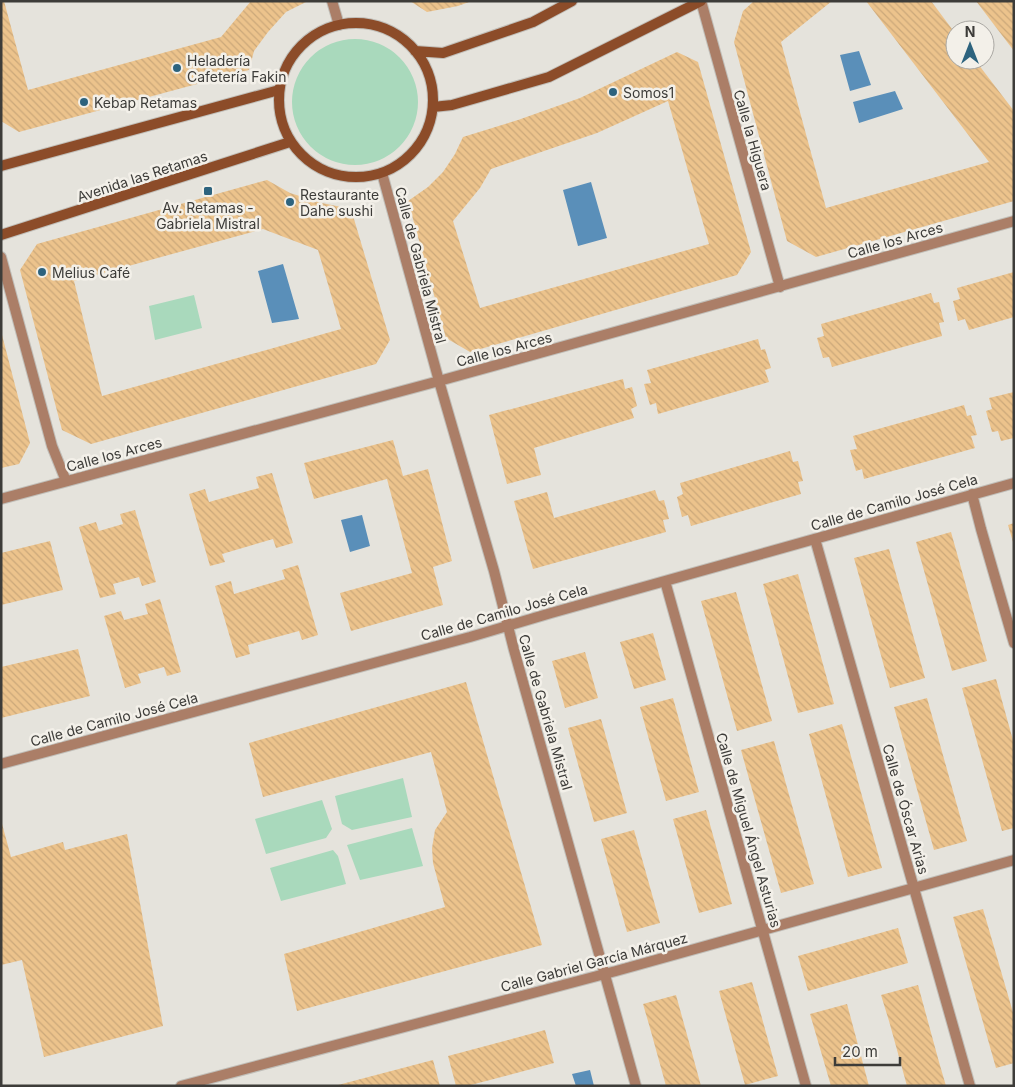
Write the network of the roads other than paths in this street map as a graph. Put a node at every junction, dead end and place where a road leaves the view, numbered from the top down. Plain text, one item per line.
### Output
1 (332, 1) edge
2 (572, 1) edge
3 (701, 1) edge
4 (339, 25) junction
5 (416, 51) junction
6 (279, 90) junction
7 (433, 107) junction
8 (290, 142) junction
9 (1, 166) edge
10 (382, 173) junction
11 (1014, 221) edge
12 (1, 235) edge
13 (1, 257) edge
14 (780, 287) junction
15 (439, 381) junction
16 (66, 482) junction
17 (1014, 483) edge
18 (972, 494) junction
19 (1, 499) edge
20 (815, 539) junction
21 (665, 581) junction
22 (508, 626) junction
23 (1014, 643) edge
24 (1, 764) edge
25 (1014, 860) edge
26 (914, 888) junction
27 (762, 930) junction
28 (605, 974) junction
29 (181, 1086) edge
30 (636, 1086) edge
31 (806, 1086) edge
32 (970, 1086) edge

1 - 4 street
2 - 5 street
3 - 7 street
3 - 14 street, Calle la Higuera
4 - 5 street
4 - 6 street
5 - 7 street
6 - 8 street
6 - 9 street
7 - 10 street
8 - 10 street
8 - 12 street, Avenida las Retamas
10 - 15 street, Calle de Gabriela Mistral
11 - 14 street, Calle los Arces
13 - 16 street
14 - 15 street, Calle los Arces
15 - 16 street, Calle los Arces
15 - 22 street, Calle de Gabriela Mistral
16 - 19 street, Calle los Arces
17 - 18 street, Calle de Camilo José Cela
18 - 20 street, Calle de Camilo José Cela
18 - 23 street
20 - 21 street, Calle de Camilo José Cela
20 - 26 street, Calle de Óscar Arias
21 - 22 street, Calle de Camilo José Cela
21 - 27 street, Calle de Miguel Ángel Asturias
22 - 24 street, Calle de Camilo José Cela
22 - 28 street, Calle de Gabriela Mistral
25 - 26 street, Calle Gabriel García Márquez
26 - 27 street, Calle Gabriel García Márquez
26 - 32 street, Calle de Óscar Arias
27 - 28 street, Calle Gabriel García Márquez
27 - 31 street, Calle de Miguel Ángel Asturias
28 - 29 street, Calle Gabriel García Márquez
28 - 30 street, Calle de Gabriela Mistral

